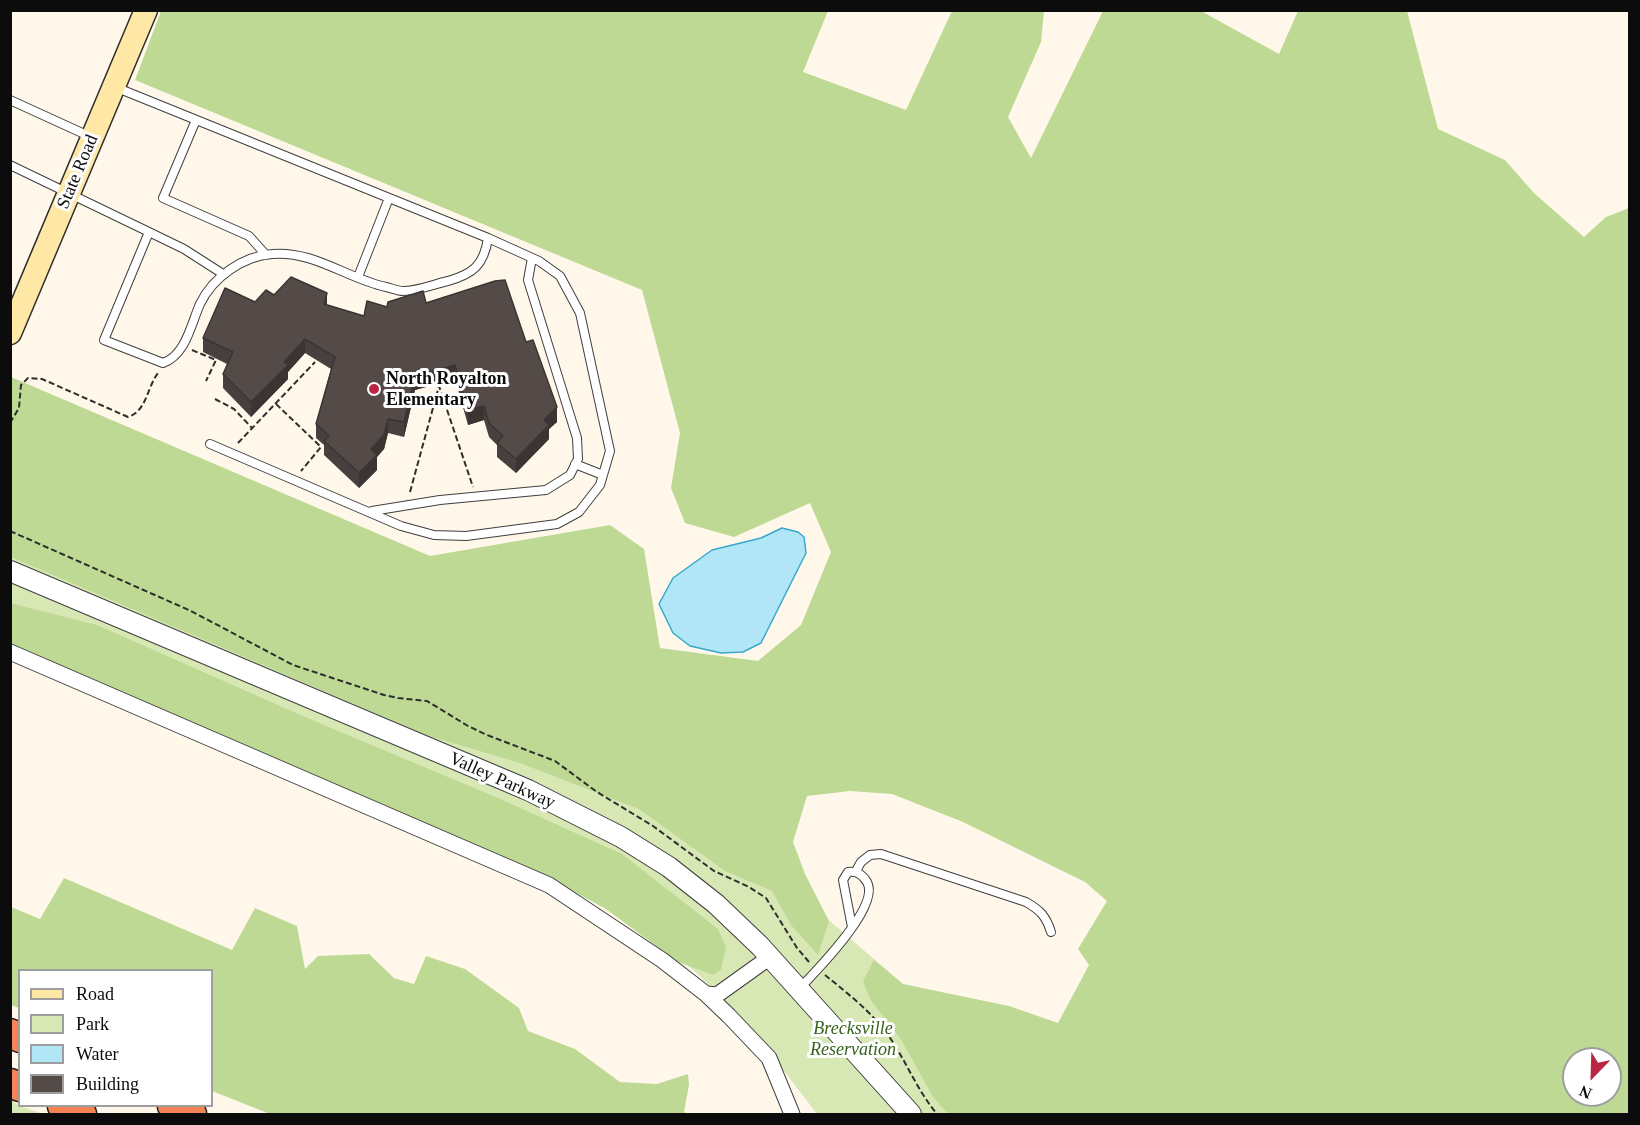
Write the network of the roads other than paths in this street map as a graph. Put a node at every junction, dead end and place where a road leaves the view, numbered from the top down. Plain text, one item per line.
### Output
1 (146, 10) edge
2 (114, 87) junction
3 (10, 100) edge
4 (196, 120) junction
5 (92, 138) junction
6 (10, 165) edge
7 (69, 192) junction
8 (389, 198) junction
9 (149, 232) junction
10 (488, 238) junction
11 (266, 255) junction
12 (532, 258) junction
13 (223, 274) junction
14 (358, 277) junction
15 (10, 333) edge
16 (210, 444) dead end
17 (575, 464) junction
18 (603, 475) junction
19 (370, 512) junction
20 (10, 571) edge
21 (10, 652) edge
22 (856, 872) junction
23 (852, 927) junction
24 (1051, 932) dead end
25 (770, 957) junction
26 (798, 989) junction
27 (706, 994) junction
28 (64, 1107) edge
29 (174, 1107) edge
30 (82, 1114) edge
31 (192, 1114) edge
32 (792, 1114) edge
33 (911, 1114) edge

1 - 2 main road, State Road
2 - 4 lane
2 - 5 main road, State Road
3 - 5 lane
4 - 8 lane
4 - 11 lane
5 - 7 main road, State Road
6 - 7 lane
7 - 9 lane
7 - 15 main road, State Road
8 - 10 lane
8 - 14 lane
9 - 13 lane
9 - 13 lane
10 - 12 lane
10 - 14 lane
11 - 13 lane
11 - 14 lane
12 - 17 lane
12 - 18 lane
16 - 19 lane
17 - 18 lane
17 - 19 lane
18 - 19 lane
20 - 25 street, Valley Parkway
21 - 27 street
22 - 23 lane
22 - 23 lane
22 - 24 lane
23 - 26 lane
25 - 26 street, Valley Parkway
25 - 27 street
26 - 33 street, Valley Parkway
27 - 32 street
28 - 30 highway
29 - 31 highway

